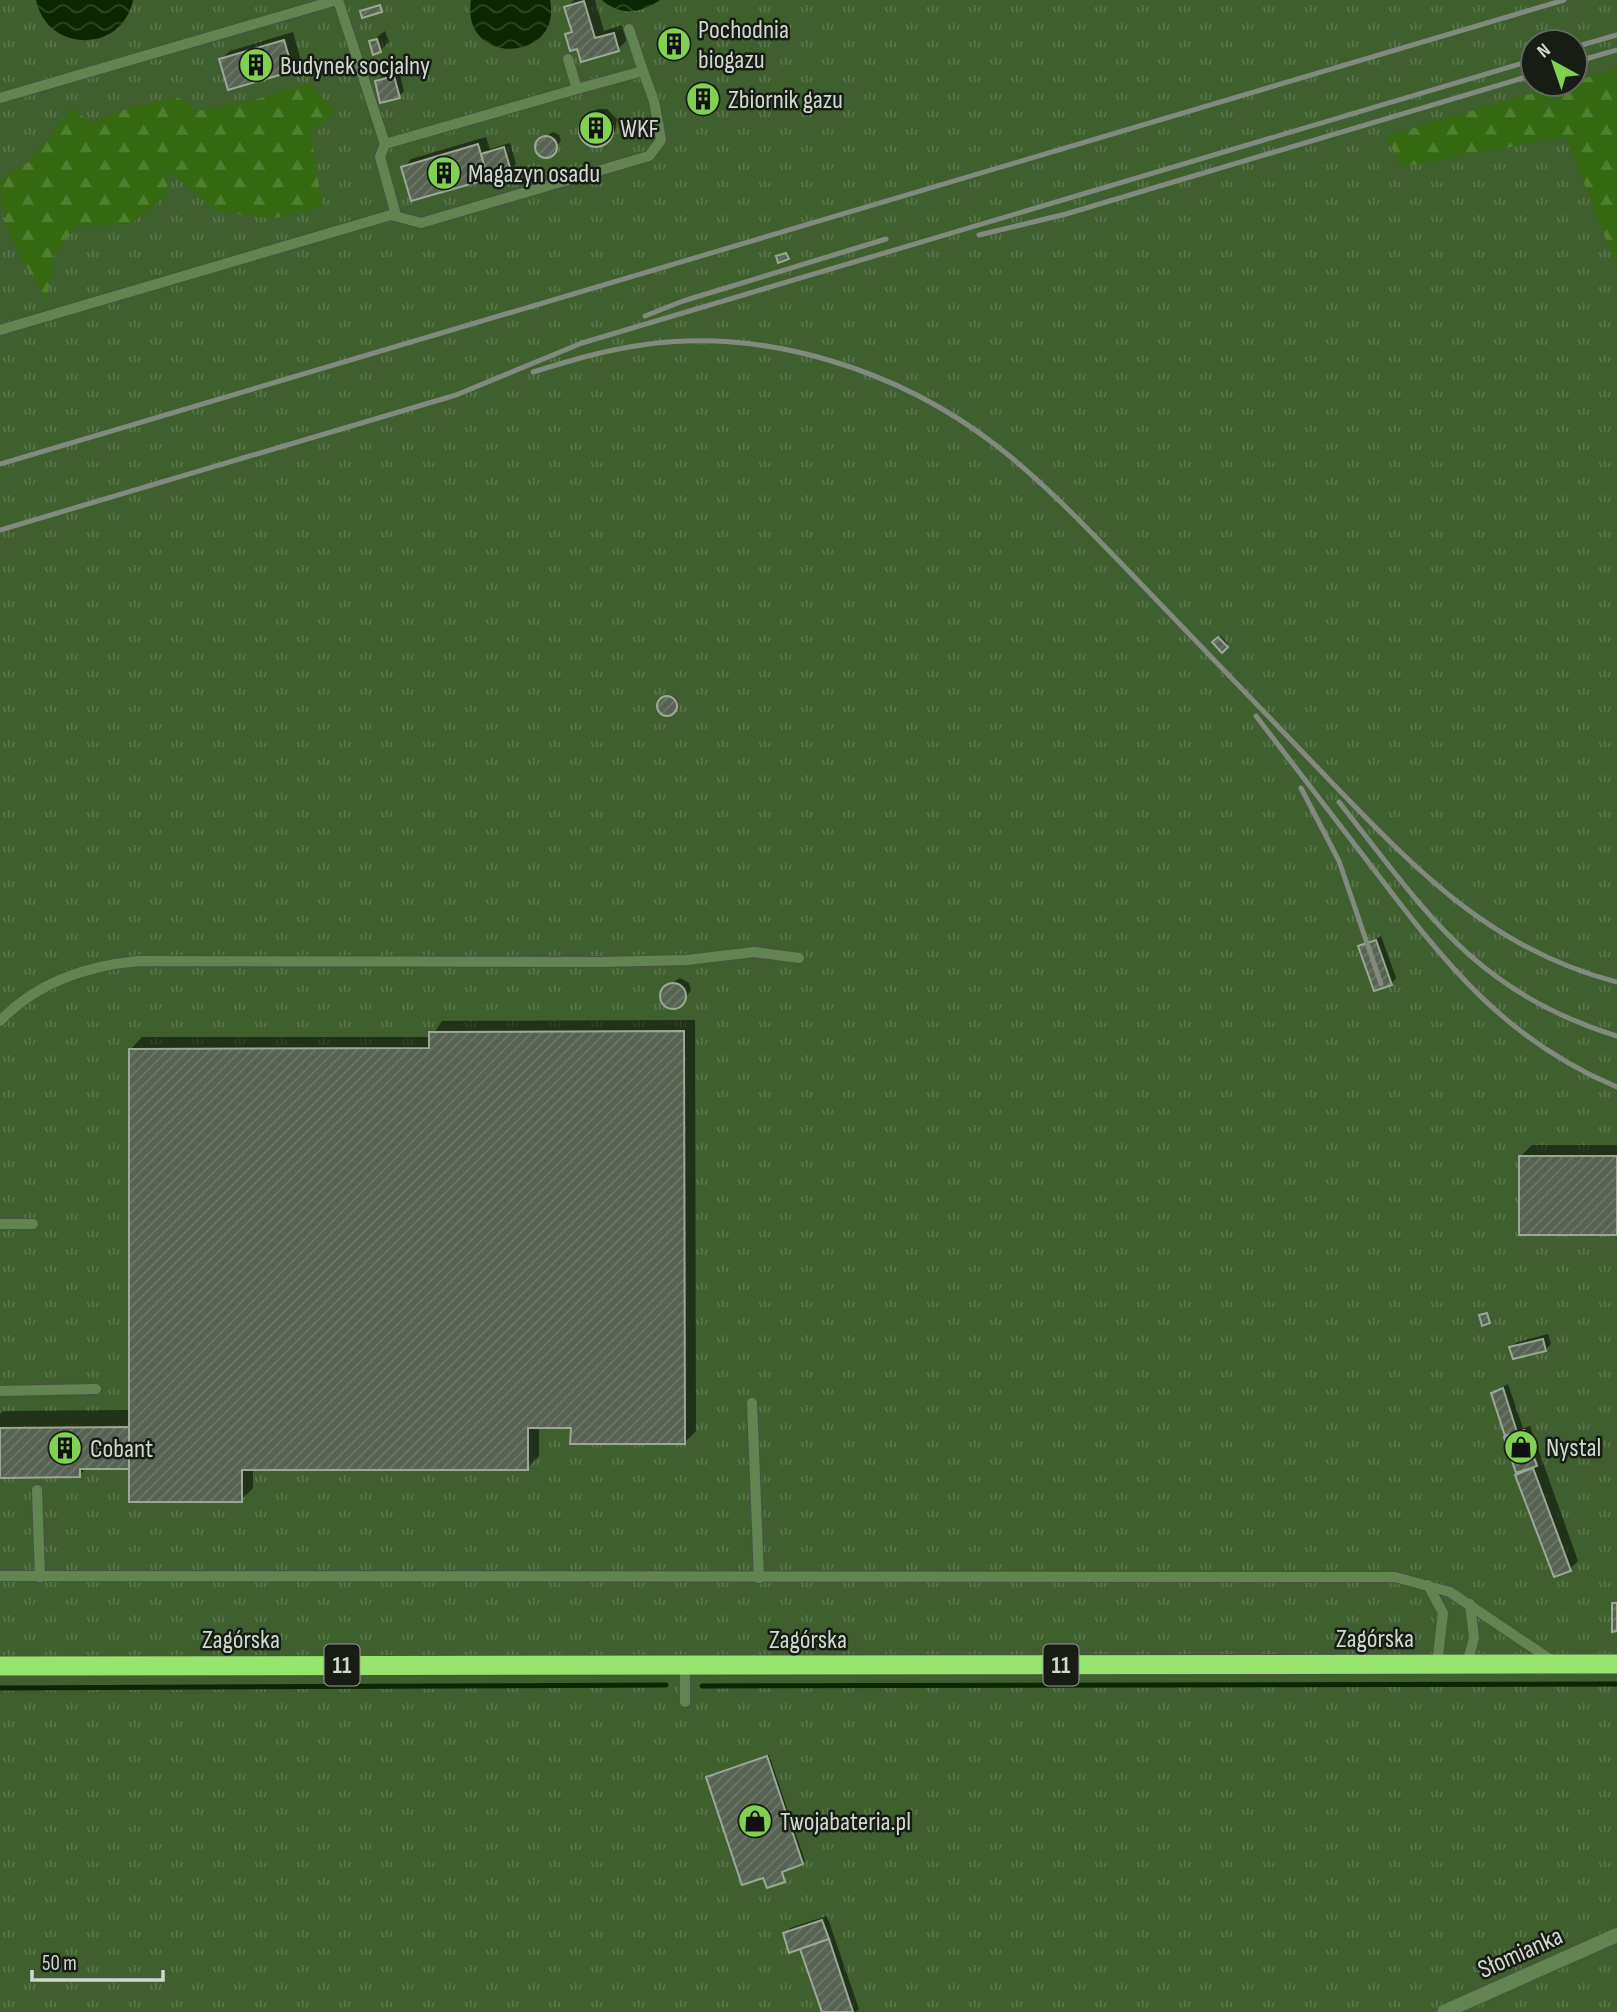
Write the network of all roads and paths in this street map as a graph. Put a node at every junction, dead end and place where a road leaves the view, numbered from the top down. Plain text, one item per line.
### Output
1 (337, 0) edge
2 (629, 29) dead end
3 (568, 59) dead end
4 (643, 71) junction
5 (577, 89) junction
6 (0, 99) edge
7 (385, 144) junction
8 (396, 215) junction
9 (0, 330) edge
10 (799, 958) dead end
11 (0, 1021) edge
12 (0, 1224) edge
13 (33, 1224) dead end
14 (96, 1389) dead end
15 (0, 1391) edge
16 (752, 1403) dead end
17 (37, 1490) dead end
18 (0, 1576) edge
19 (40, 1577) junction
20 (759, 1577) junction
21 (1428, 1585) junction
22 (1470, 1604) junction
23 (1437, 1664) junction
24 (1467, 1664) junction
25 (1556, 1664) junction
26 (1617, 1664) edge
27 (685, 1665) junction
28 (0, 1666) edge
29 (685, 1702) dead end
30 (1617, 1935) edge
31 (1444, 2012) edge

1 - 6 lane
1 - 7 lane
2 - 4 lane
3 - 5 lane
4 - 5 lane
4 - 8 lane
5 - 7 lane
7 - 8 lane
8 - 9 lane
10 - 11 lane
12 - 13 lane
14 - 15 lane
16 - 20 lane
17 - 19 lane
18 - 19 lane
19 - 20 lane
20 - 21 lane
21 - 22 lane
21 - 23 lane
22 - 24 lane
22 - 25 lane
23 - 24 highway, Zagórska / 11
23 - 27 highway, Zagórska / 11
24 - 25 highway, Zagórska / 11
25 - 26 highway, Zagórska / 11
27 - 28 highway, Zagórska / 11
27 - 29 lane
30 - 31 street, Słomianka

